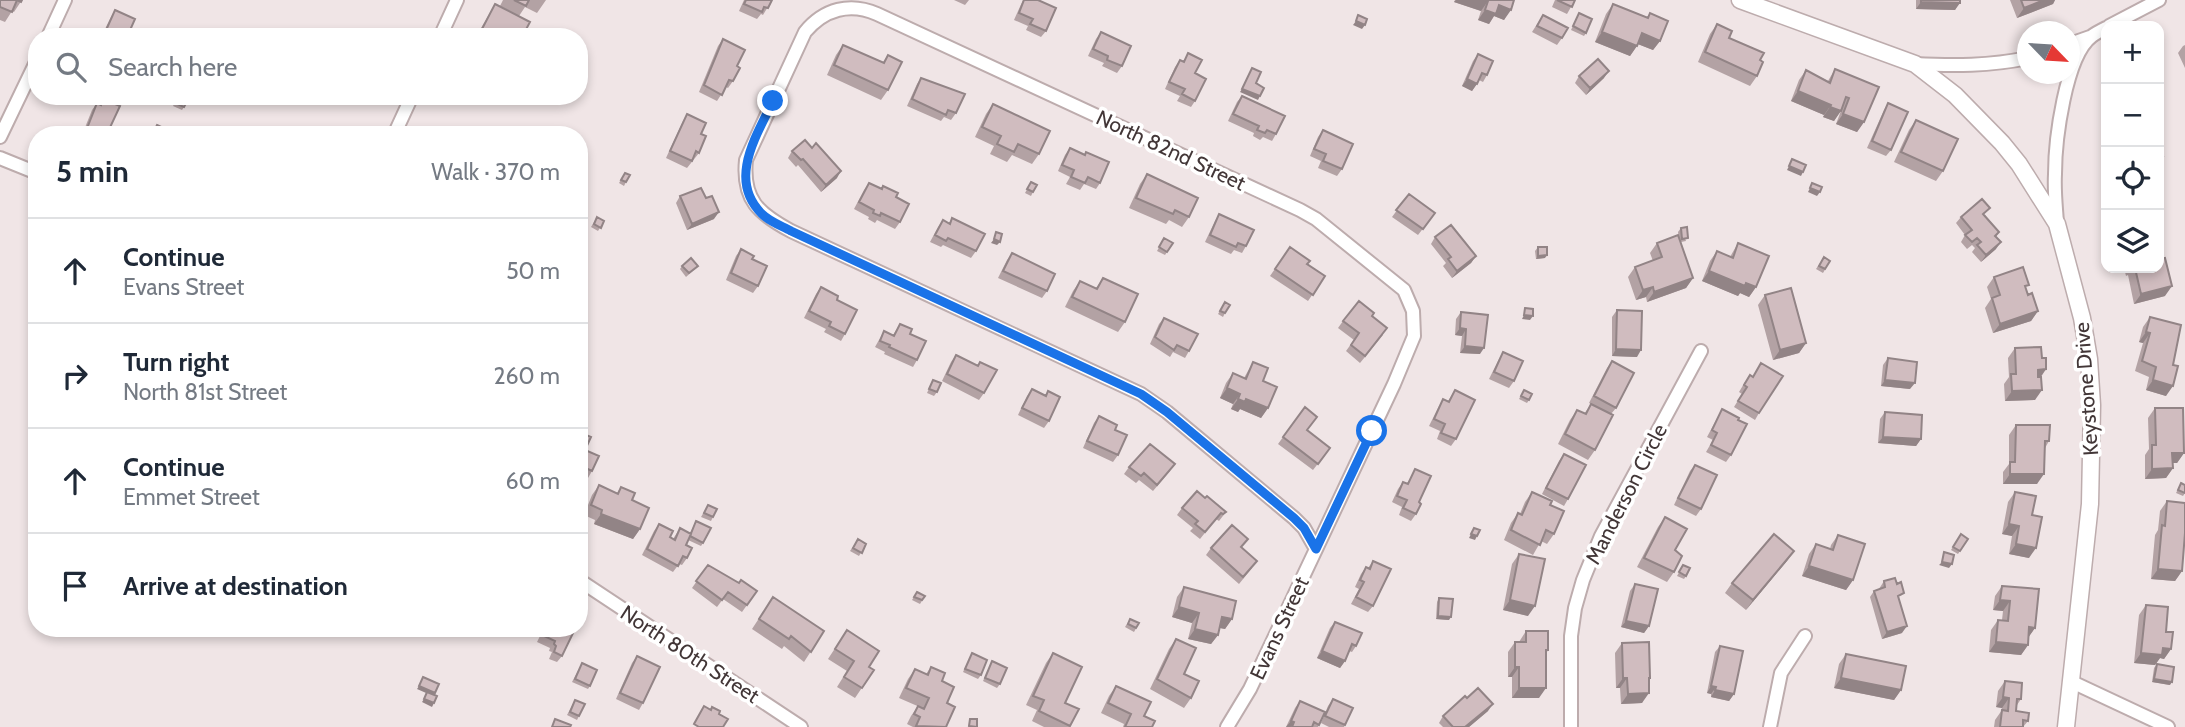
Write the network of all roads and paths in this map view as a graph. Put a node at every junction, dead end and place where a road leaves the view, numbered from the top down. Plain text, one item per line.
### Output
1 (65, 0) edge
2 (457, 0) edge
3 (1740, 0) edge
4 (2159, 0) edge
5 (2119, 21) edge
6 (52, 28) edge
7 (444, 28) edge
8 (2101, 31) edge
9 (2090, 37) junction
10 (2080, 40) edge
11 (2017, 60) edge
12 (1915, 64) junction
13 (28, 79) edge
14 (408, 105) edge
15 (398, 126) edge
16 (0, 137) edge
17 (0, 158) edge
18 (28, 169) edge
19 (2057, 224) junction
20 (1414, 337) joint
21 (1701, 351) dead end
22 (1316, 549) junction
23 (588, 586) edge
24 (1805, 636) dead end
25 (2072, 682) junction
26 (802, 727) edge
27 (1227, 727) edge
28 (1571, 727) edge
29 (1770, 727) edge
30 (2066, 727) edge
31 (2168, 727) edge

1 - 6 street
2 - 7 street
3 - 12 street
4 - 5 street
8 - 9 street
9 - 10 street
9 - 19 street, Keystone Drive
11 - 12 street
12 - 19 street
13 - 16 street
14 - 15 street
17 - 18 street
19 - 25 street, Keystone Drive
20 - 22 street, Evans Street
20 - 22 street, North 82nd Street
21 - 28 street, Manderson Circle
22 - 27 street, Evans Street
23 - 26 street, North 80th Street
24 - 29 street
25 - 30 street, Keystone Drive
25 - 31 street

